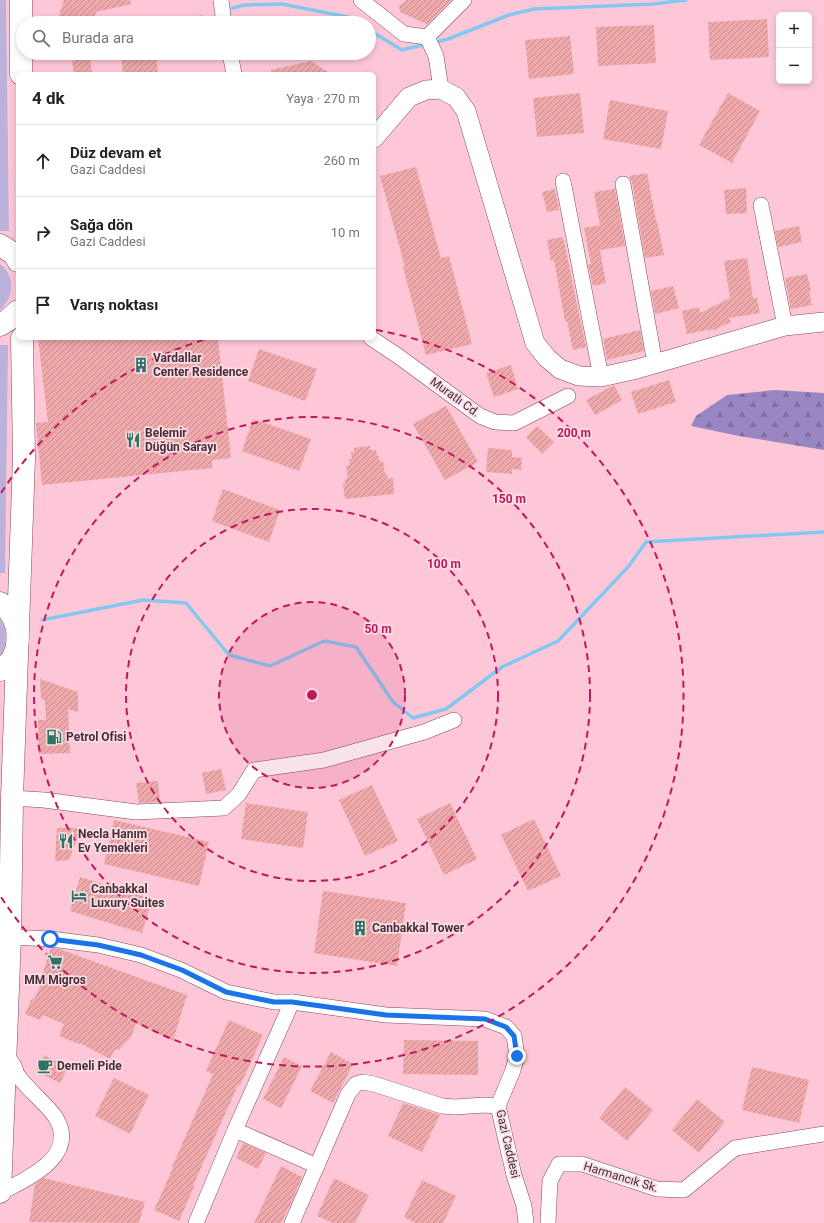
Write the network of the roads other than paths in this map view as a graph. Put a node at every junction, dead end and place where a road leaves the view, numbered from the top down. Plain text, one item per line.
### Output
1 (21, 0) edge
2 (221, 0) edge
3 (361, 0) edge
4 (464, 0) edge
5 (21, 16) edge
6 (223, 16) edge
7 (427, 37) junction
8 (21, 60) edge
9 (231, 60) edge
10 (21, 72) edge
11 (234, 72) edge
12 (441, 89) junction
13 (376, 136) edge
14 (563, 181) dead end
15 (623, 184) dead end
16 (761, 205) dead end
17 (0, 245) edge
18 (16, 258) edge
19 (16, 313) edge
20 (824, 322) edge
21 (0, 325) edge
22 (785, 326) junction
23 (22, 340) edge
24 (374, 340) edge
25 (655, 364) junction
26 (601, 377) junction
27 (568, 396) dead end
28 (0, 603) edge
29 (18, 640) junction
30 (0, 670) edge
31 (454, 720) dead end
32 (12, 798) junction
33 (10, 937) junction
34 (292, 1002) junction
35 (5, 1054) junction
36 (498, 1106) junction
37 (235, 1130) junction
38 (824, 1134) edge
39 (317, 1166) junction
40 (0, 1192) edge
41 (196, 1223) edge
42 (292, 1223) edge
43 (526, 1223) edge
44 (548, 1223) edge

1 - 5 highway
2 - 6 street
3 - 7 street
4 - 7 street
7 - 12 street
8 - 10 highway
9 - 11 street
12 - 13 street
12 - 26 street
14 - 26 street
15 - 25 street
16 - 22 street
17 - 18 highway
19 - 21 highway
20 - 22 street
22 - 25 street
23 - 29 highway
24 - 27 street, Muratlı Cd.
25 - 26 street
28 - 29 highway
29 - 30 highway
29 - 32 highway
31 - 32 street
32 - 33 highway
33 - 34 street, Gazi Caddesi
33 - 35 highway
34 - 36 street, Gazi Caddesi
34 - 37 street
35 - 40 highway
35 - 40 street
36 - 39 street
36 - 43 street, Gazi Caddesi
37 - 39 street
37 - 41 street
38 - 44 street, Harmancık Sk.
39 - 42 street

